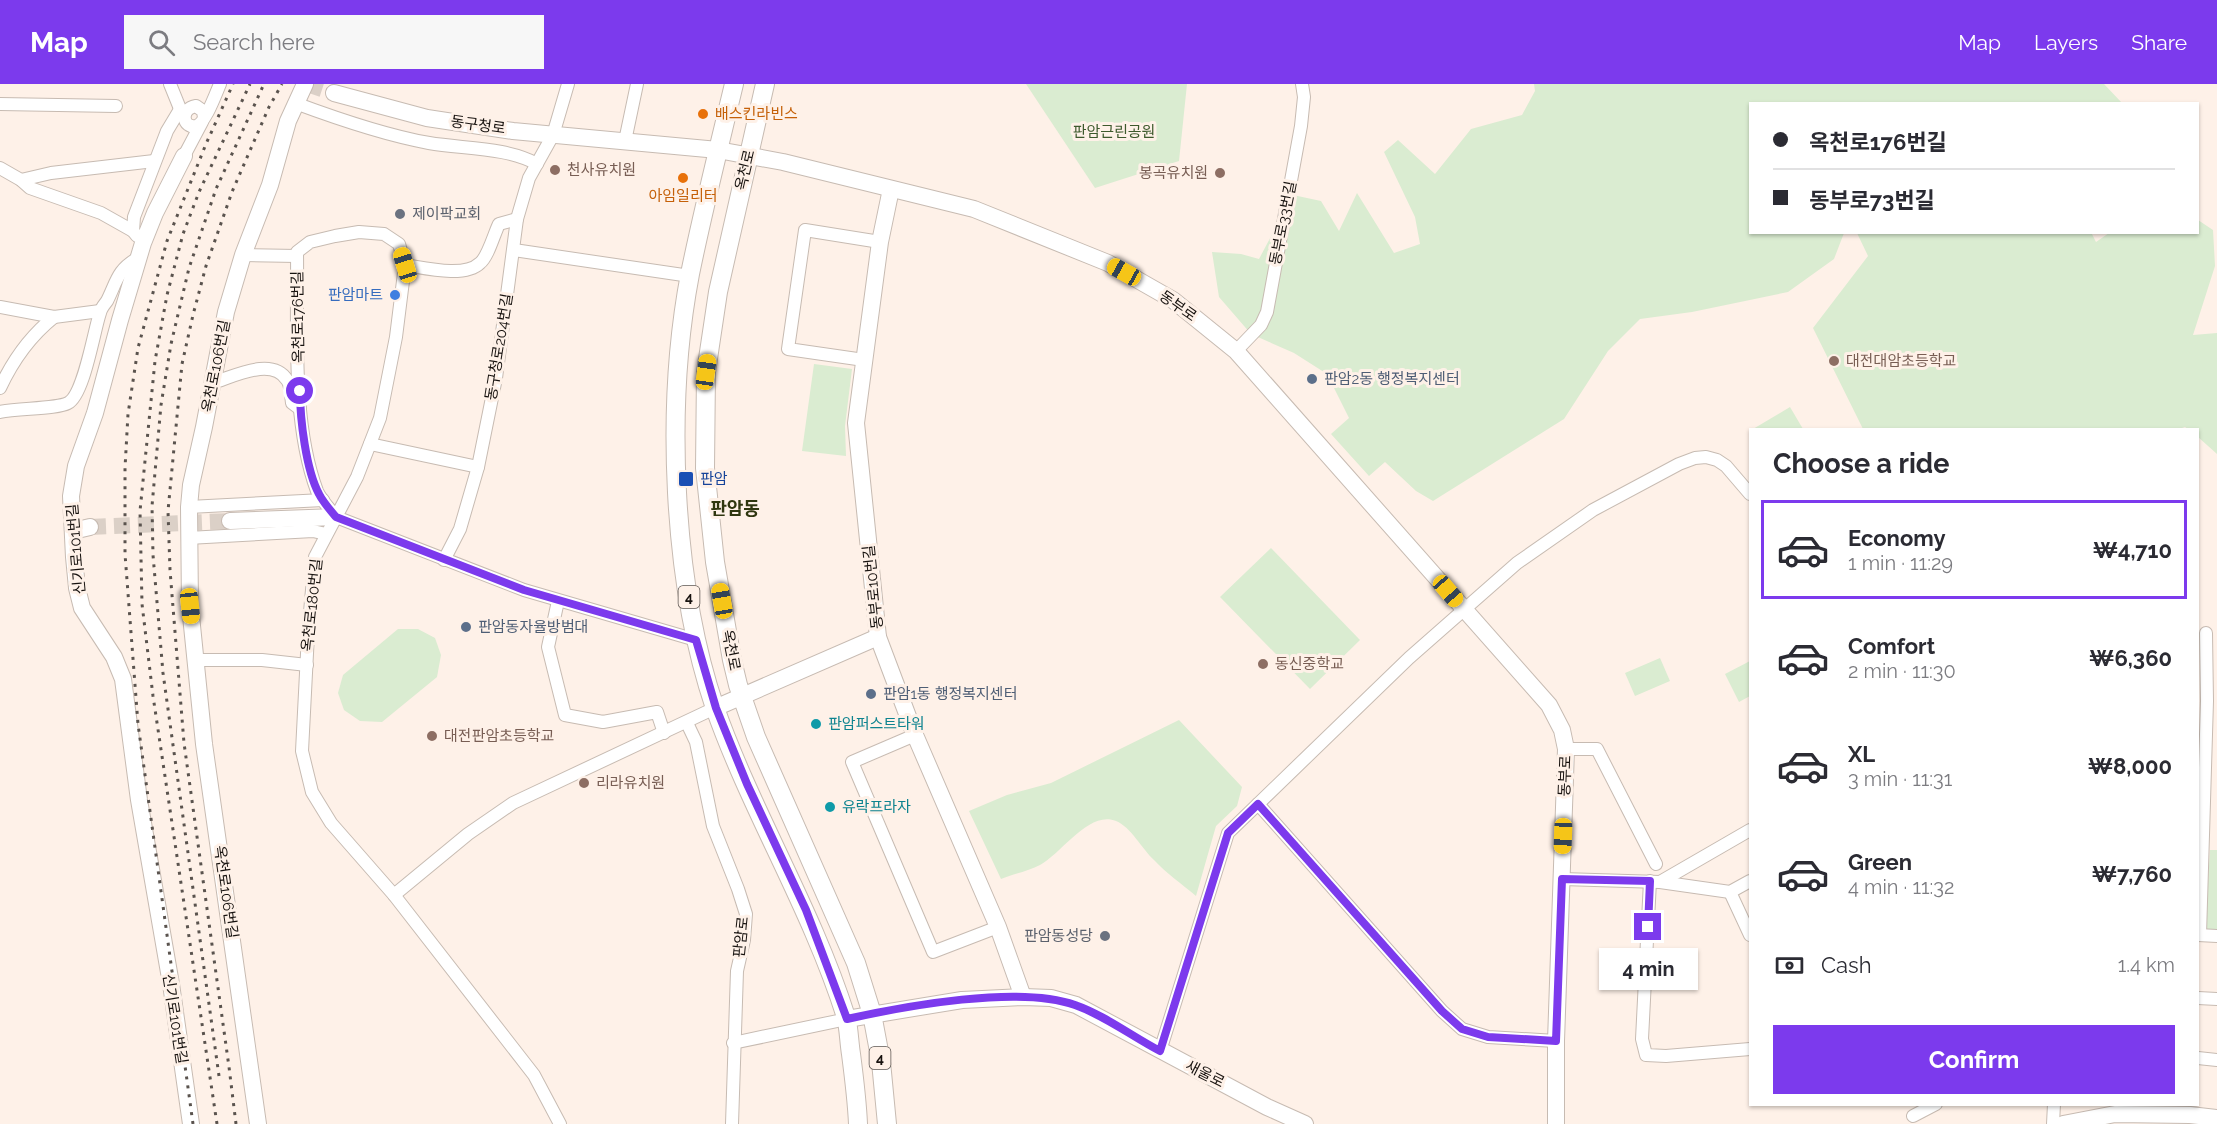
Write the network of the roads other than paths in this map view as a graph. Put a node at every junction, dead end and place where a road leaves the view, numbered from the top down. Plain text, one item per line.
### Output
1 (170, 84) edge
2 (220, 84) edge
3 (305, 84) edge
4 (568, 84) edge
5 (637, 84) edge
6 (734, 84) edge
7 (765, 84) edge
8 (1302, 84) edge
9 (334, 93) tunnel mouth
10 (214, 97) junction
11 (295, 103) junction
12 (0, 104) edge
13 (116, 106) dead end
14 (188, 113) junction
15 (203, 120) junction
16 (553, 135) junction
17 (625, 141) junction
18 (718, 150) junction
19 (184, 156) junction
20 (749, 156) junction
21 (154, 161) junction
22 (537, 164) junction
23 (0, 168) edge
24 (21, 180) junction
25 (891, 189) junction
26 (517, 219) junction
27 (880, 242) junction
28 (138, 244) junction
29 (514, 250) junction
30 (243, 255) junction
31 (297, 256) junction
32 (405, 265) junction
33 (690, 276) junction
34 (0, 307) edge
35 (100, 311) junction
36 (54, 317) junction
37 (1236, 351) junction
38 (864, 360) junction
39 (212, 383) junction
40 (0, 388) edge
41 (300, 409) junction
42 (0, 412) edge
43 (370, 444) junction
44 (478, 467) junction
45 (1749, 493) edge
46 (323, 500) junction
47 (189, 507) junction
48 (336, 517) junction
49 (230, 521) tunnel mouth
50 (90, 527) tunnel mouth
51 (73, 531) junction
52 (326, 534) junction
53 (188, 538) junction
54 (444, 560) junction
55 (558, 601) junction
56 (1463, 609) junction
57 (2205, 634) edge
58 (878, 637) junction
59 (696, 640) junction
60 (196, 660) junction
61 (307, 665) junction
62 (743, 698) junction
63 (2207, 705) edge
64 (716, 708) junction
65 (687, 723) junction
66 (664, 733) junction
67 (915, 735) junction
68 (1566, 749) junction
69 (2201, 766) edge
70 (1258, 804) junction
71 (2200, 830) edge
72 (1749, 831) edge
73 (1656, 864) dead end
74 (1562, 879) junction
75 (1655, 881) junction
76 (1749, 882) edge
77 (1730, 892) junction
78 (394, 895) junction
79 (998, 927) junction
80 (1749, 933) edge
81 (2199, 935) edge
82 (2217, 936) edge
83 (1023, 997) junction
84 (2199, 998) edge
85 (2217, 999) edge
86 (872, 1014) junction
87 (847, 1019) junction
88 (1556, 1041) junction
89 (734, 1043) junction
90 (1749, 1048) edge
91 (1160, 1051) junction
92 (2199, 1058) edge
93 (2217, 1060) edge
94 (1907, 1106) edge
95 (1933, 1106) edge
96 (2054, 1106) edge
97 (2115, 1114) edge
98 (2217, 1118) edge
99 (1281, 1120) edge
100 (1914, 1120) edge
101 (2190, 1120) edge
102 (191, 1124) edge
103 (258, 1124) edge
104 (560, 1124) edge
105 (732, 1124) edge
106 (858, 1124) edge
107 (887, 1124) edge
108 (1305, 1124) edge
109 (1556, 1124) edge
110 (2053, 1124) edge
111 (2062, 1124) edge

1 - 14 street
2 - 10 street
3 - 11 street, 옥천로106번길
4 - 16 street, 동구청로204번길
5 - 17 street
6 - 18 main road, 옥천로 / 4
7 - 20 main road, 옥천로 / 4
8 - 37 street, 동부로33번길
9 - 16 street, 동구청로
10 - 14 street
10 - 15 street
11 - 22 street
11 - 30 street, 옥천로106번길
12 - 13 street
14 - 15 street
14 - 19 street
14 - 21 street
15 - 19 street
16 - 17 street, 동구청로
16 - 22 street, 동구청로204번길
17 - 18 street, 동구청로
18 - 20 street, 동부로
18 - 33 main road, 옥천로 / 4
19 - 28 street, 신기로101번길
20 - 25 street, 동부로
20 - 62 main road, 옥천로 / 4
21 - 24 street
21 - 28 street
22 - 26 street, 동구청로204번길
23 - 24 street
24 - 28 street
25 - 27 street, 동부로10번길
25 - 37 street, 동부로
26 - 29 street, 동구청로204번길
26 - 32 street
27 - 38 street, 동부로10번길
27 - 38 street
28 - 35 street
28 - 51 street, 신기로101번길
29 - 33 street
29 - 44 street, 동구청로204번길
30 - 31 street
30 - 39 street, 옥천로106번길
31 - 32 street, 옥천로176번길
31 - 41 street, 옥천로176번길
32 - 43 street, 옥천로180번길
33 - 59 main road, 옥천로 / 4
34 - 36 street
35 - 36 street
35 - 42 street
36 - 40 street
37 - 56 street, 동부로
38 - 58 street, 동부로10번길
39 - 41 street
39 - 47 street, 옥천로106번길
41 - 46 street, 옥천로176번길
43 - 44 street
43 - 48 street, 옥천로180번길
44 - 54 street, 동구청로204번길
45 - 56 street
46 - 47 street
46 - 48 street, 옥천로176번길
47 - 53 street, 옥천로106번길
48 - 49 street
48 - 52 street, 옥천로180번길
48 - 54 street
50 - 51 street
51 - 102 street, 신기로101번길
52 - 53 street
52 - 61 street, 옥천로180번길
53 - 60 street, 옥천로106번길
54 - 55 street
55 - 59 street
55 - 66 street
56 - 68 street, 동부로
56 - 70 street
57 - 63 street
58 - 62 street
58 - 67 street, 동부로10번길
59 - 64 main road, 옥천로 / 4
60 - 61 street
60 - 103 street, 옥천로106번길
61 - 78 street, 옥천로180번길
62 - 64 street
62 - 86 main road, 옥천로 / 4
63 - 69 street
64 - 65 street
64 - 87 main road, 옥천로 / 4
65 - 66 street
65 - 89 street, 판암로
66 - 78 street
67 - 79 street, 동부로10번길
67 - 79 street
68 - 73 street
68 - 74 street, 동부로
69 - 71 street
70 - 88 street
70 - 91 street
71 - 81 street
72 - 75 street
74 - 75 street
74 - 88 street, 동부로
75 - 77 street
75 - 90 street
76 - 77 street
77 - 80 street
78 - 104 street, 옥천로180번길
79 - 83 street, 동부로10번길
81 - 82 street
83 - 86 street, 새울로
83 - 91 street, 새울로
84 - 85 street
86 - 87 street, 새울로
86 - 107 main road, 옥천로 / 4
87 - 89 street
87 - 106 main road, 옥천로 / 4
88 - 109 street, 동부로
89 - 105 street, 판암로
91 - 99 street, 새울로
92 - 93 street
94 - 100 street
95 - 100 street
96 - 110 street
97 - 101 street
97 - 111 street
98 - 101 street
99 - 108 street, 새울로

